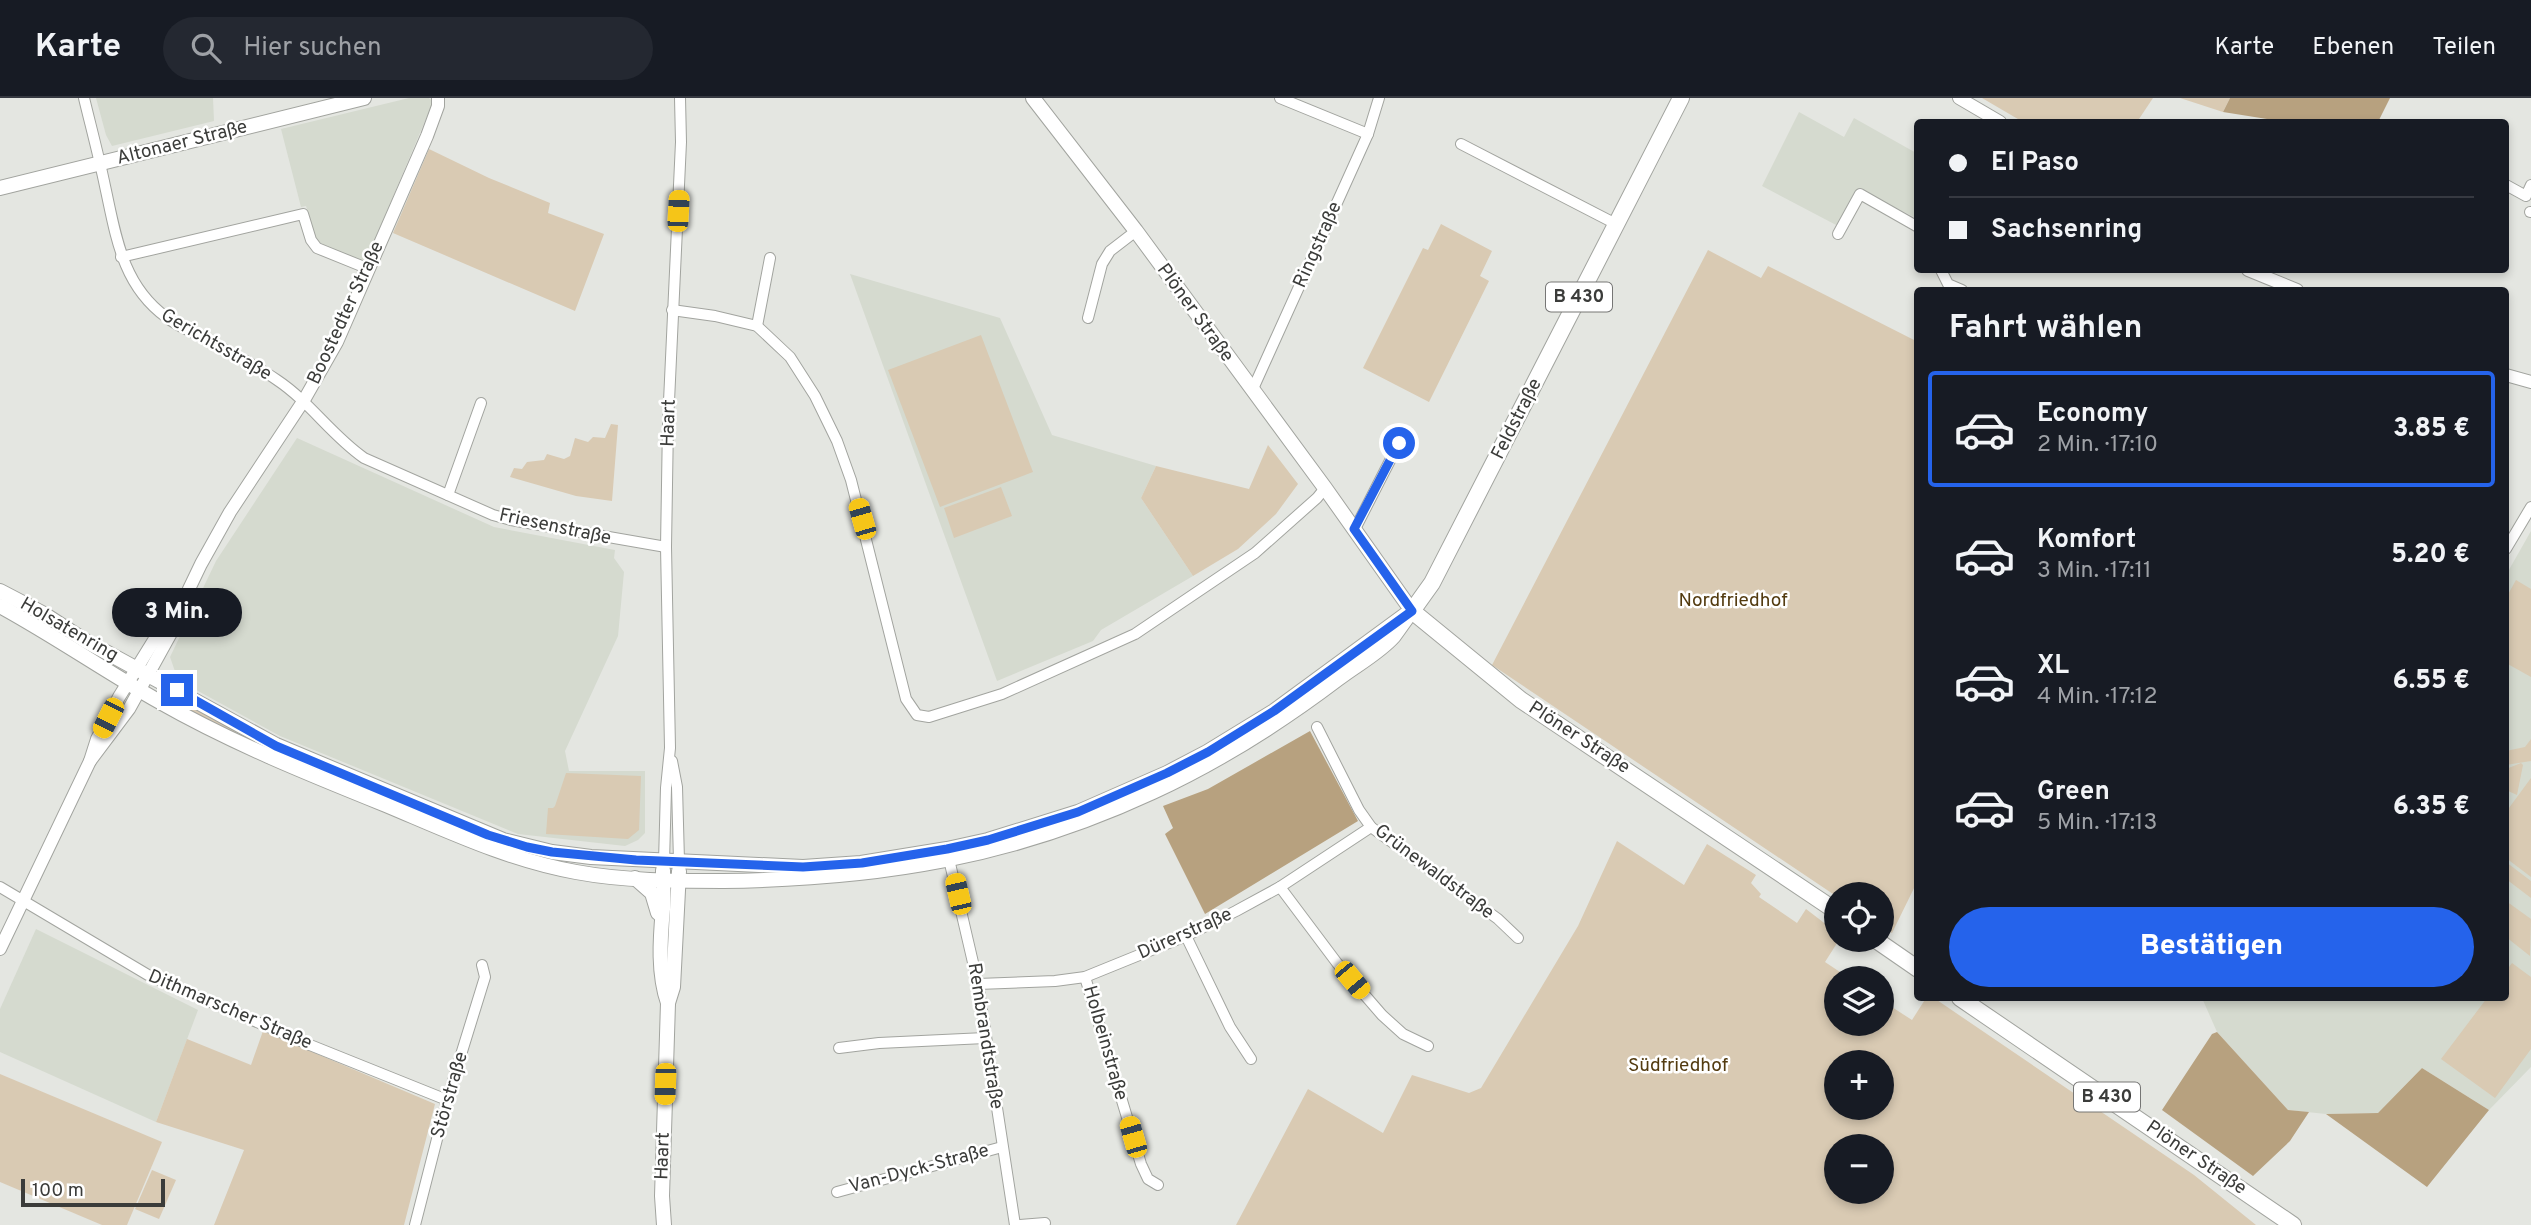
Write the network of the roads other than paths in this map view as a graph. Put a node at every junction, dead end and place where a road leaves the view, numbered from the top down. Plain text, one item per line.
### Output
1 (84, 98) edge
2 (364, 98) edge
3 (438, 98) edge
4 (680, 98) edge
5 (1033, 98) edge
6 (1280, 98) edge
7 (1379, 98) edge
8 (1681, 98) edge
9 (1959, 98) edge
10 (317, 104) edge
11 (1995, 119) edge
12 (1368, 134) junction
13 (1461, 144) dead end
14 (100, 163) junction
15 (2531, 184) edge
16 (2509, 187) edge
17 (0, 188) edge
18 (1616, 223) junction
19 (1914, 225) edge
20 (1136, 231) junction
21 (1839, 234) dead end
22 (121, 257) junction
23 (770, 258) dead end
24 (369, 269) junction
25 (1942, 273) edge
26 (2255, 273) edge
27 (1955, 287) edge
28 (2290, 287) edge
29 (672, 310) junction
30 (1088, 318) dead end
31 (757, 326) junction
32 (2509, 376) edge
33 (2531, 382) edge
34 (1252, 391) junction
35 (304, 400) junction
36 (481, 403) dead end
37 (1399, 443) dead end
38 (1325, 488) junction
39 (448, 495) junction
40 (2531, 507) edge
41 (1354, 529) junction
42 (2509, 544) edge
43 (666, 547) junction
44 (0, 591) edge
45 (0, 606) edge
46 (1412, 611) junction
47 (144, 672) junction
48 (134, 687) junction
49 (1317, 727) dead end
50 (670, 748) junction
51 (1371, 827) junction
52 (948, 855) junction
53 (679, 861) junction
54 (663, 862) junction
55 (635, 878) junction
56 (663, 879) junction
57 (678, 880) junction
58 (0, 887) edge
59 (1280, 887) junction
60 (24, 899) junction
61 (1824, 903) edge
62 (660, 928) junction
63 (1186, 936) junction
64 (1518, 938) dead end
65 (0, 949) edge
66 (1893, 952) edge
67 (482, 965) dead end
68 (1914, 966) edge
69 (1085, 977) junction
70 (978, 984) junction
71 (1968, 1001) edge
72 (668, 1003) junction
73 (985, 1038) junction
74 (1428, 1046) dead end
75 (839, 1048) dead end
76 (1251, 1059) dead end
77 (447, 1100) junction
78 (1002, 1147) junction
79 (1158, 1185) dead end
80 (836, 1192) dead end
81 (1045, 1223) edge
82 (415, 1225) edge
83 (664, 1225) edge
84 (1018, 1225) edge
85 (2293, 1225) edge

1 - 14 street, Gerichtsstraße
2 - 10 main road, Altonaer Straße
3 - 24 street, Boostedter Straße
4 - 29 street, Haart
5 - 20 main road, Plöner Straße
6 - 12 street
7 - 12 street, Ringstraße
8 - 18 main road, Feldstraße / B 430
9 - 11 street
10 - 14 main road, Altonaer Straße
12 - 34 street, Ringstraße
13 - 18 street
14 - 17 main road, Altonaer Straße
14 - 22 street, Gerichtsstraße
15 - 16 street
18 - 46 main road, Feldstraße / B 430
19 - 21 street
20 - 30 street
20 - 34 main road, Plöner Straße
22 - 24 street
22 - 35 street, Gerichtsstraße
23 - 31 street
24 - 35 street, Boostedter Straße
25 - 27 street
26 - 28 street
29 - 31 street
29 - 43 street, Haart
31 - 38 street
32 - 33 street
34 - 38 main road, Plöner Straße
35 - 39 street, Friesenstraße
35 - 47 street, Boostedter Straße
36 - 39 street
37 - 41 street
38 - 41 main road, Plöner Straße
39 - 43 street, Friesenstraße
40 - 42 street
41 - 46 main road, Plöner Straße
43 - 50 street, Haart
44 - 47 main road, Holsatenring
45 - 48 main road, Holsatenring
46 - 52 main road
46 - 61 main road, Plöner Straße
47 - 48 street, Boostedter Straße
47 - 54 main road, Holsatenring
48 - 55 main road, Holsatenring
48 - 60 street, Boostedter Straße
49 - 51 street, Grünewaldstraße
50 - 53 street, Haart
50 - 54 street, Haart
51 - 59 street, Dürerstraße
51 - 64 street, Grünewaldstraße
52 - 53 main road, Holsatenring
52 - 57 main road, Holsatenring
52 - 70 street, Rembrandtstraße
53 - 54 main road, Holsatenring
53 - 57 main road, Haart
54 - 56 main road, Haart
55 - 56 main road, Holsatenring
55 - 62 main road
56 - 57 main road, Holsatenring
56 - 62 main road, Haart
57 - 72 main road, Haart
58 - 60 street, Dithmarscher Straße
59 - 63 street, Dürerstraße
59 - 74 street
60 - 65 street, Boostedter Straße
60 - 77 street, Dithmarscher Straße
62 - 72 main road, Haart
63 - 69 street, Dürerstraße
63 - 76 street
66 - 68 main road
67 - 77 street, Störstraße
69 - 70 street, Dürerstraße
69 - 79 street, Holbeinstraße
70 - 73 street, Rembrandtstraße
71 - 85 main road, Plöner Straße / B 430
72 - 83 main road, Haart
73 - 75 street
73 - 78 street, Rembrandtstraße
77 - 82 street, Störstraße
78 - 80 street, Van-Dyck-Straße
78 - 84 street, Rembrandtstraße
81 - 84 street, Rembrandtstraße

